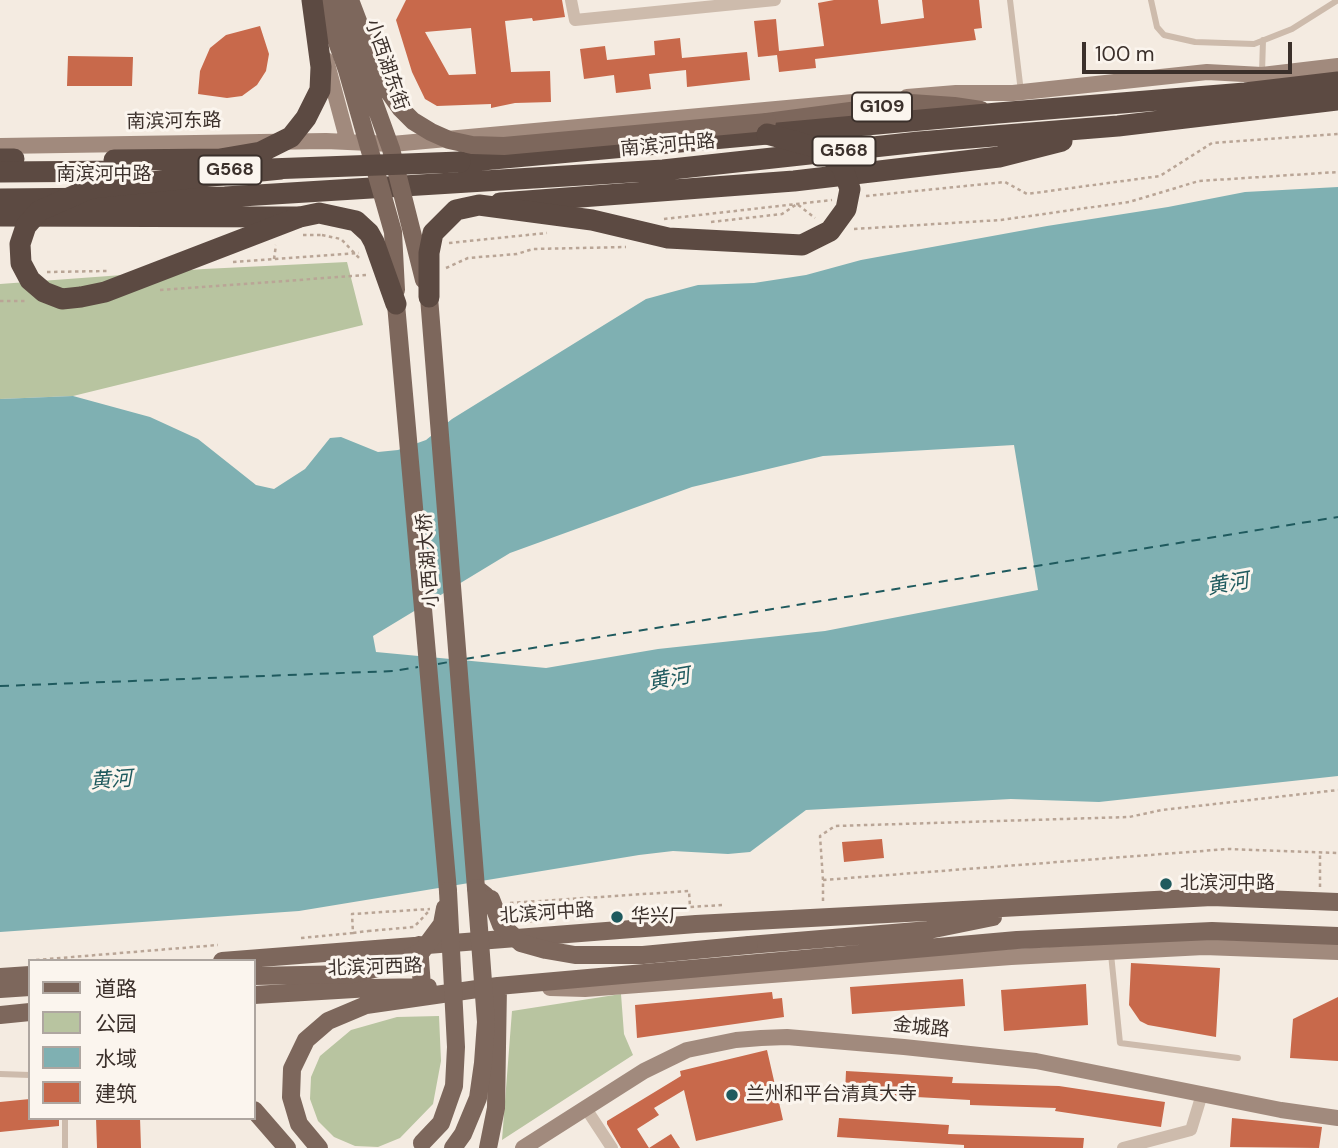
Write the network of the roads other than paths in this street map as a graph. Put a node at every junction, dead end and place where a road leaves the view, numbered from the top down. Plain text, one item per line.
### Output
1 (311, 0) edge
2 (322, 0) edge
3 (339, 0) edge
4 (351, 0) edge
5 (571, 0) edge
6 (775, 0) edge
7 (1010, 0) edge
8 (1151, 0) edge
9 (1338, 0) edge
10 (1263, 40) junction
11 (1338, 66) edge
12 (1262, 75) junction
13 (1338, 82) edge
14 (1021, 93) junction
15 (1338, 100) edge
16 (1118, 126) junction
17 (767, 128) junction
18 (348, 142) junction
19 (392, 144) junction
20 (3, 159) edge
21 (281, 169) junction
22 (0, 199) edge
23 (479, 205) junction
24 (0, 216) edge
25 (300, 217) junction
26 (429, 297) junction
27 (396, 304) junction
28 (475, 888) junction
29 (448, 891) junction
30 (1329, 901) edge
31 (1059, 905) junction
32 (1338, 936) edge
33 (419, 946) junction
34 (1111, 952) junction
35 (1338, 952) edge
36 (220, 953) edge
37 (28, 975) edge
38 (256, 976) edge
39 (0, 977) edge
40 (498, 986) junction
41 (28, 987) edge
42 (422, 987) junction
43 (0, 989) edge
44 (256, 995) edge
45 (28, 1012) edge
46 (0, 1015) edge
47 (1238, 1058) dead end
48 (0, 1074) edge
49 (28, 1074) edge
50 (1202, 1094) junction
51 (585, 1107) junction
52 (256, 1112) edge
53 (1338, 1118) edge
54 (65, 1120) edge
55 (418, 1146) edge
56 (65, 1148) edge
57 (287, 1148) edge
58 (319, 1148) edge
59 (453, 1148) edge
60 (488, 1148) edge
61 (523, 1148) edge
62 (612, 1148) edge
63 (1123, 1148) edge

1 - 18 street
1 - 20 highway, bridge
2 - 27 main road, 小西湖大桥, bridge
3 - 19 street, 小西湖东街
3 - 26 main road, 小西湖大桥, bridge
4 - 17 main road, bridge
5 - 6 street
7 - 14 lane
8 - 10 lane
9 - 10 lane
10 - 12 lane
11 - 12 street, 南滨河中路
12 - 14 street, 南滨河中路
13 - 17 highway, 南滨河中路 / G568
14 - 19 street, 南滨河中路
15 - 16 highway, 南滨河中路 / G568
16 - 22 highway, 南滨河中路 / G568
16 - 23 highway, bridge
17 - 21 highway, 南滨河中路 / G568, bridge
17 - 23 highway, bridge
18 - 19 street, 南滨河中路
18 - 20 street, 南滨河东路
20 - 21 highway, 南滨河中路 / G568, bridge
21 - 25 highway, bridge
23 - 26 highway, bridge
24 - 25 highway, bridge
25 - 27 highway, bridge
26 - 28 main road, 小西湖大桥
27 - 29 main road, 小西湖大桥
28 - 31 main road, bridge
28 - 59 main road, 小西湖大桥, bridge
29 - 38 main road, bridge
29 - 55 main road, bridge
30 - 31 main road, 北滨河中路
31 - 33 main road, 北滨河中路
32 - 40 main road
33 - 36 main road, 北滨河中路
33 - 42 main road
34 - 35 street
34 - 40 street
34 - 47 lane
37 - 39 main road
40 - 42 main road, 北滨河西路
40 - 58 main road
40 - 60 main road
41 - 43 main road
42 - 44 main road, 北滨河西路
45 - 46 main road
48 - 49 lane
50 - 51 street, 金城路
50 - 53 street, 金城路
50 - 63 street
51 - 61 street, 金城路
51 - 62 street
52 - 57 main road
54 - 56 lane

